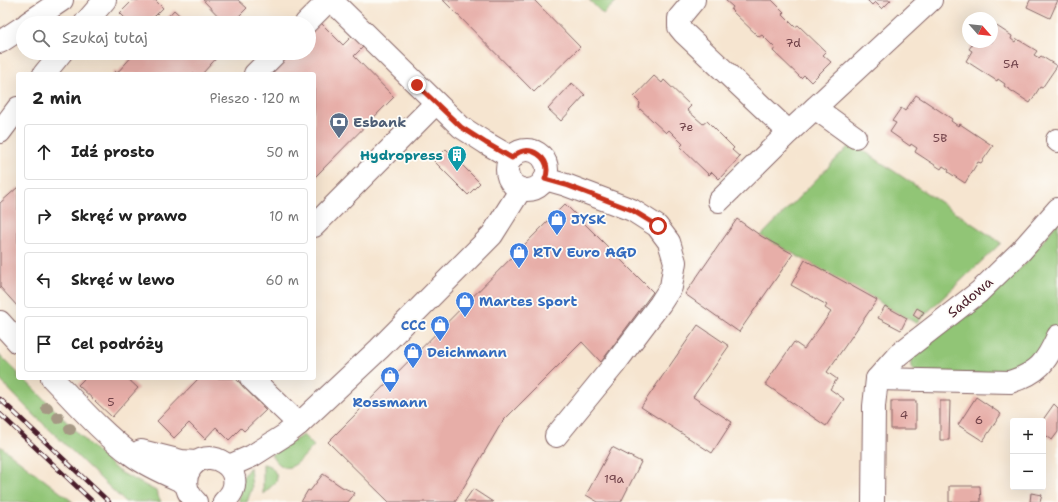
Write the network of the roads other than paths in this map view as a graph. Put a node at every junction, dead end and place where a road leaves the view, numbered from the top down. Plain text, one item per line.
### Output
1 (62, 0) edge
2 (105, 0) edge
3 (330, 0) edge
4 (694, 0) edge
5 (931, 0) edge
6 (38, 16) edge
7 (91, 16) edge
8 (313, 16) edge
9 (16, 31) edge
10 (0, 42) edge
11 (55, 60) edge
12 (269, 60) edge
13 (46, 72) edge
14 (257, 72) edge
15 (436, 103) junction
16 (815, 108) junction
17 (16, 111) edge
18 (0, 132) edge
19 (789, 132) junction
20 (855, 137) dead end
21 (512, 158) junction
22 (545, 179) junction
23 (521, 190) junction
24 (719, 201) dead end
25 (1058, 209) edge
26 (316, 224) edge
27 (0, 322) edge
28 (1058, 336) edge
29 (16, 340) edge
30 (877, 379) junction
31 (54, 380) edge
32 (253, 380) edge
33 (299, 424) junction
34 (556, 436) dead end
35 (119, 444) junction
36 (196, 462) junction
37 (229, 466) junction
38 (186, 483) junction
39 (229, 500) edge
40 (196, 502) edge
41 (873, 502) edge

1 - 6 street
2 - 7 street
3 - 8 street
3 - 15 street
4 - 19 street
5 - 16 street
9 - 10 street
11 - 13 street
12 - 14 street
15 - 21 street
15 - 26 street
16 - 19 street
16 - 20 street
17 - 18 street
19 - 24 street
21 - 22 street
21 - 23 street
22 - 23 street
22 - 34 street
23 - 33 street
25 - 30 street, Sadowa
27 - 29 street
28 - 30 street
30 - 41 street
31 - 35 street
32 - 33 street
33 - 37 street
35 - 36 street
35 - 38 street
36 - 37 street
36 - 38 street
37 - 39 street
38 - 40 street

